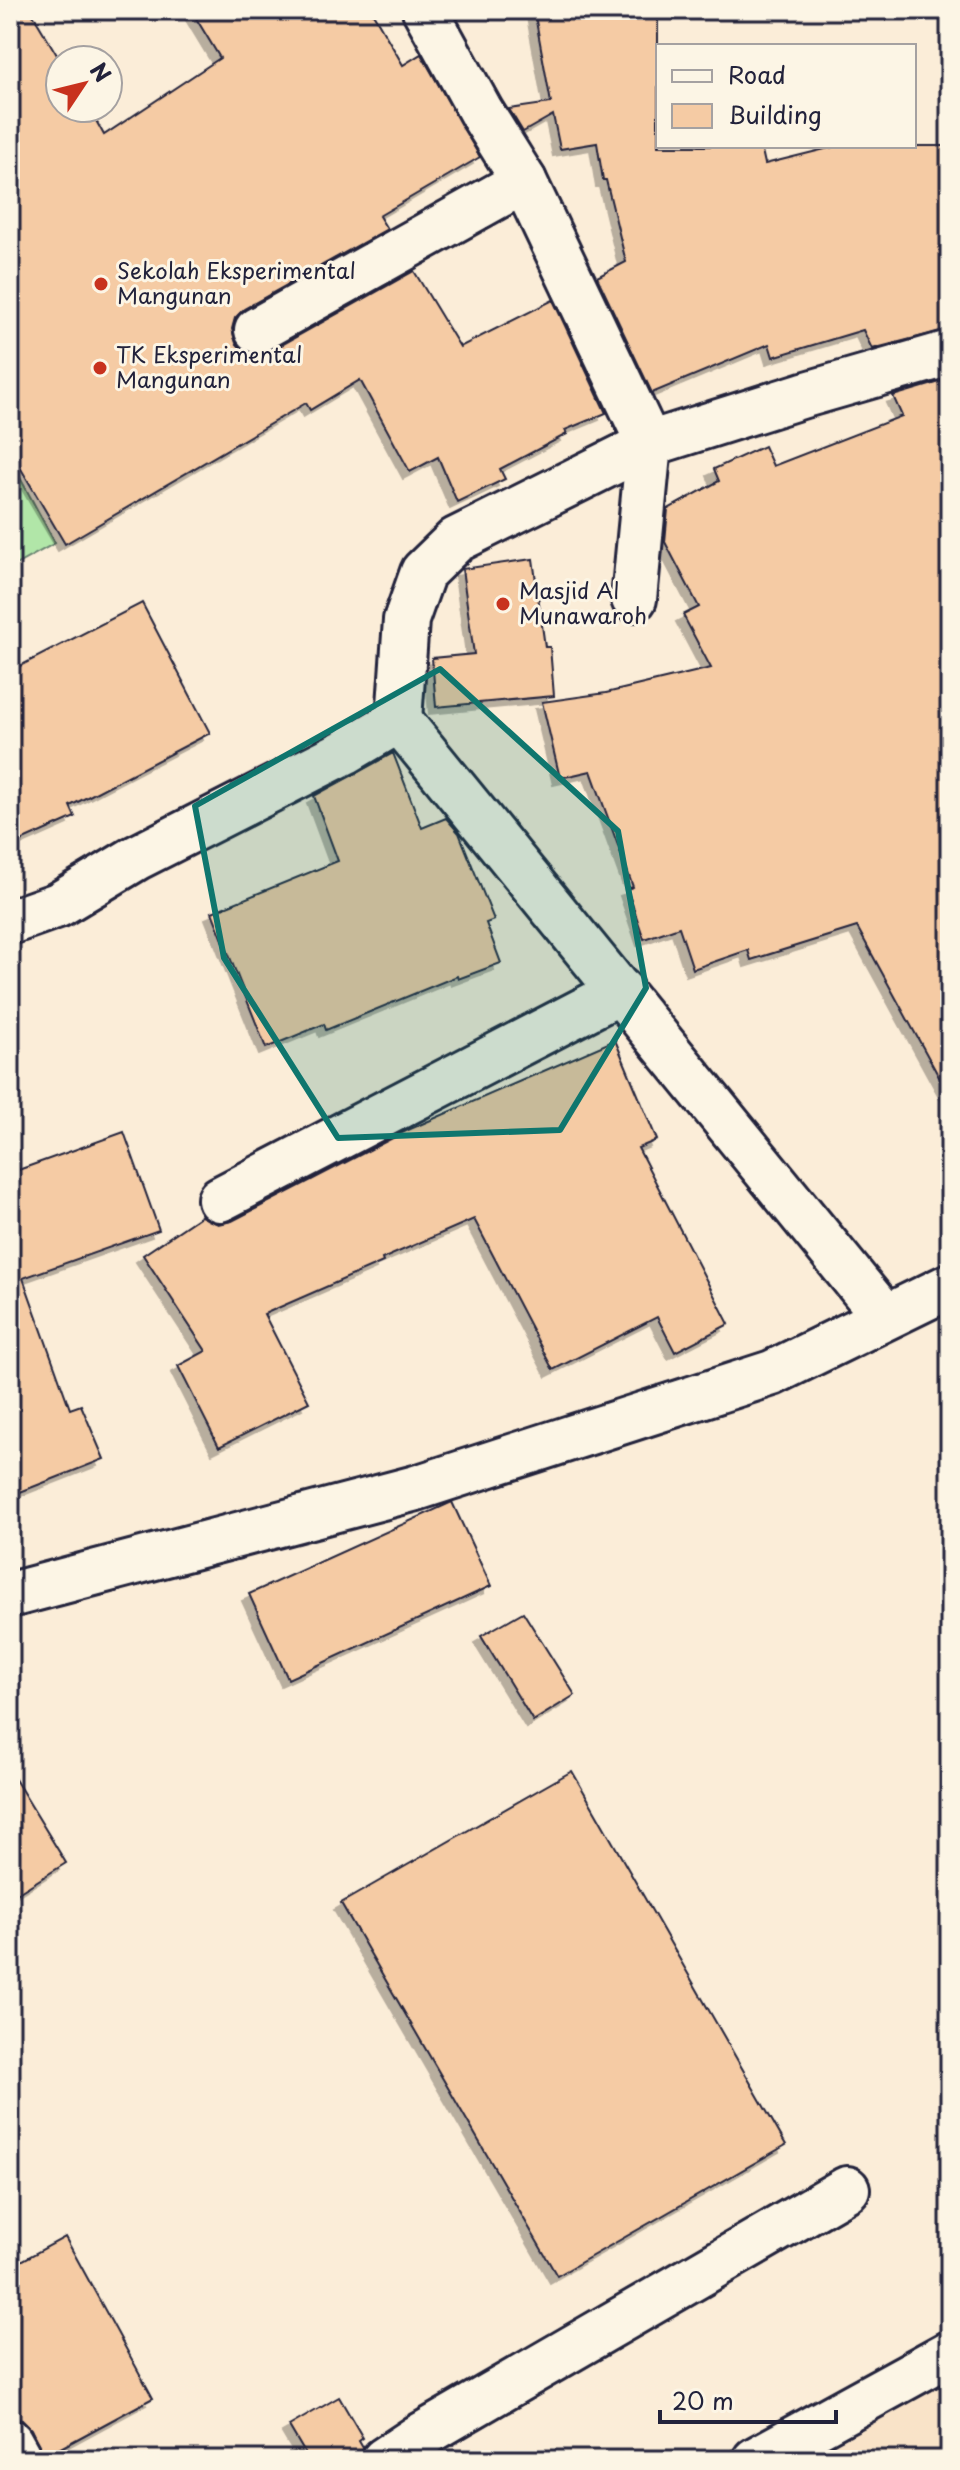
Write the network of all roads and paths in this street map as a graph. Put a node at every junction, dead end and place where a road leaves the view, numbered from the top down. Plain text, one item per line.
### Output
1 (425, 10) edge
2 (524, 181) junction
3 (257, 330) dead end
4 (950, 353) edge
5 (649, 444) junction
6 (634, 599) dead end
7 (399, 720) junction
8 (10, 922) edge
9 (621, 991) junction
10 (220, 1199) dead end
11 (950, 1286) edge
12 (885, 1317) junction
13 (10, 1595) edge
14 (847, 2189) dead end
15 (950, 2353) edge
16 (10, 2442) edge
17 (20, 2460) edge
18 (384, 2460) edge
19 (755, 2460) edge

1 - 2 street
2 - 3 street
2 - 5 street
4 - 5 street
5 - 6 street
5 - 7 street
7 - 8 street
7 - 9 street
9 - 10 street
9 - 12 street
11 - 12 street
12 - 13 street
14 - 18 street
15 - 19 street
16 - 17 street

